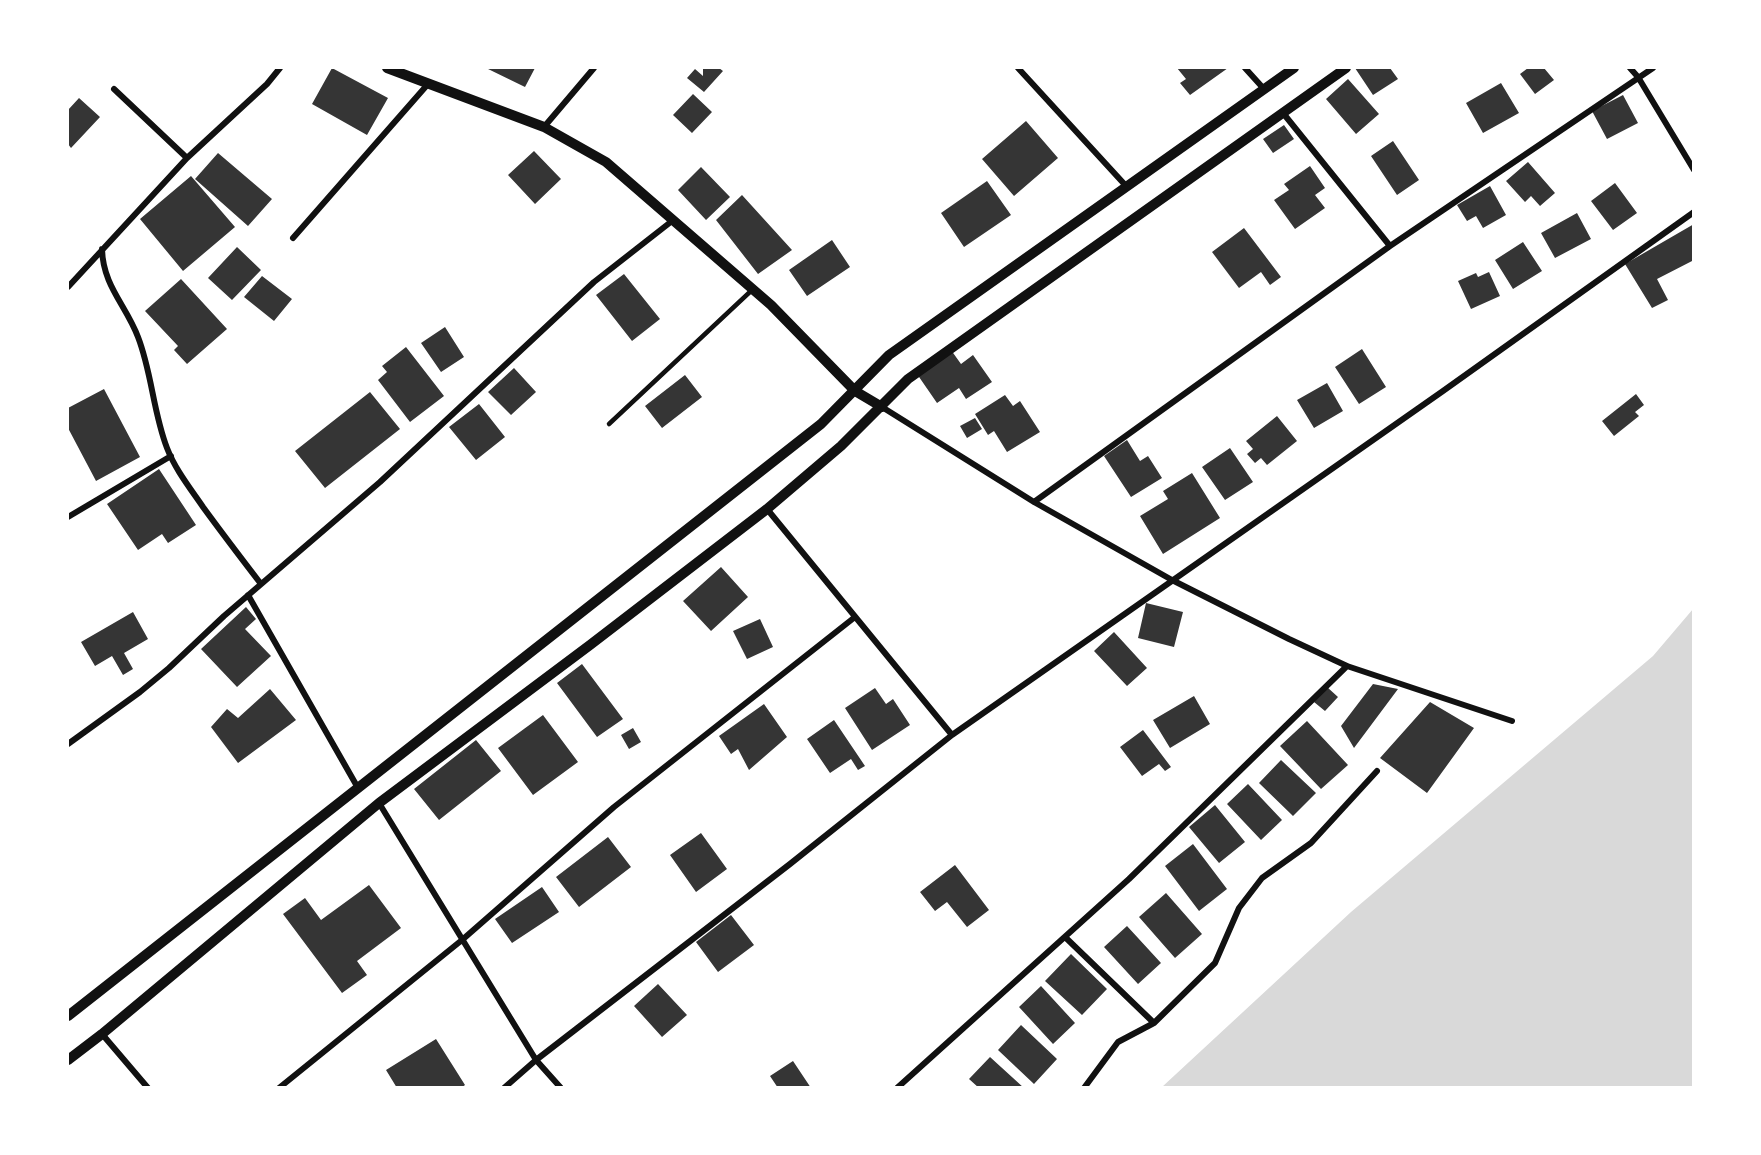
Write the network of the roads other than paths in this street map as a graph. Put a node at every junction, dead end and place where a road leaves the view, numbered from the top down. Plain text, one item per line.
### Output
1 (280, 68) edge
2 (387, 68) edge
3 (594, 68) edge
4 (1018, 68) edge
5 (1245, 68) edge
6 (1294, 68) edge
7 (1346, 68) edge
8 (1630, 68) edge
9 (1653, 68) edge
10 (1638, 77) junction
11 (428, 84) junction
12 (114, 89) dead end
13 (1265, 90) junction
14 (1283, 113) junction
15 (544, 127) junction
16 (188, 158) junction
17 (1694, 170) edge
18 (1127, 187) junction
19 (1694, 212) edge
20 (672, 221) junction
21 (293, 238) dead end
22 (1390, 246) junction
23 (102, 249) junction
24 (68, 287) edge
25 (753, 289) junction
26 (855, 391) junction
27 (882, 407) junction
28 (609, 424) dead end
29 (171, 456) junction
30 (1034, 502) junction
31 (767, 509) junction
32 (68, 517) edge
33 (1172, 580) junction
34 (261, 584) junction
35 (248, 595) junction
36 (855, 617) junction
37 (1347, 666) junction
38 (1512, 721) dead end
39 (952, 735) junction
40 (68, 744) edge
41 (1377, 771) dead end
42 (358, 788) junction
43 (379, 802) junction
44 (1065, 937) junction
45 (462, 940) junction
46 (68, 1016) edge
47 (1154, 1023) junction
48 (102, 1034) junction
49 (68, 1060) edge
50 (536, 1060) junction
51 (148, 1088) edge
52 (279, 1088) edge
53 (504, 1088) edge
54 (561, 1088) edge
55 (897, 1088) edge
56 (1084, 1088) edge

1 - 16 street
2 - 11 street
3 - 15 street
4 - 18 street
5 - 13 street
6 - 13 street
7 - 14 street
8 - 10 street
9 - 10 street
10 - 17 street
10 - 22 street
11 - 15 street
11 - 21 street
12 - 16 street
13 - 18 street
14 - 22 street
14 - 27 street
15 - 20 street
16 - 23 street
18 - 26 street
19 - 33 street
20 - 25 street
20 - 34 street
22 - 30 street
23 - 24 street
23 - 29 street
25 - 26 street
25 - 28 lane
26 - 27 street
26 - 42 street
27 - 30 street
27 - 31 street
29 - 32 street
29 - 34 street
30 - 33 street
31 - 36 street
31 - 43 street
33 - 37 street
33 - 39 street
34 - 35 street
35 - 40 street
35 - 42 street
36 - 39 street
36 - 45 street
37 - 38 street
37 - 44 street
39 - 50 street
41 - 47 street
42 - 46 street
43 - 45 street
43 - 48 street
44 - 47 street
44 - 55 street
45 - 50 street
45 - 52 street
47 - 56 street
48 - 49 street
48 - 51 street
50 - 53 street
50 - 54 street

